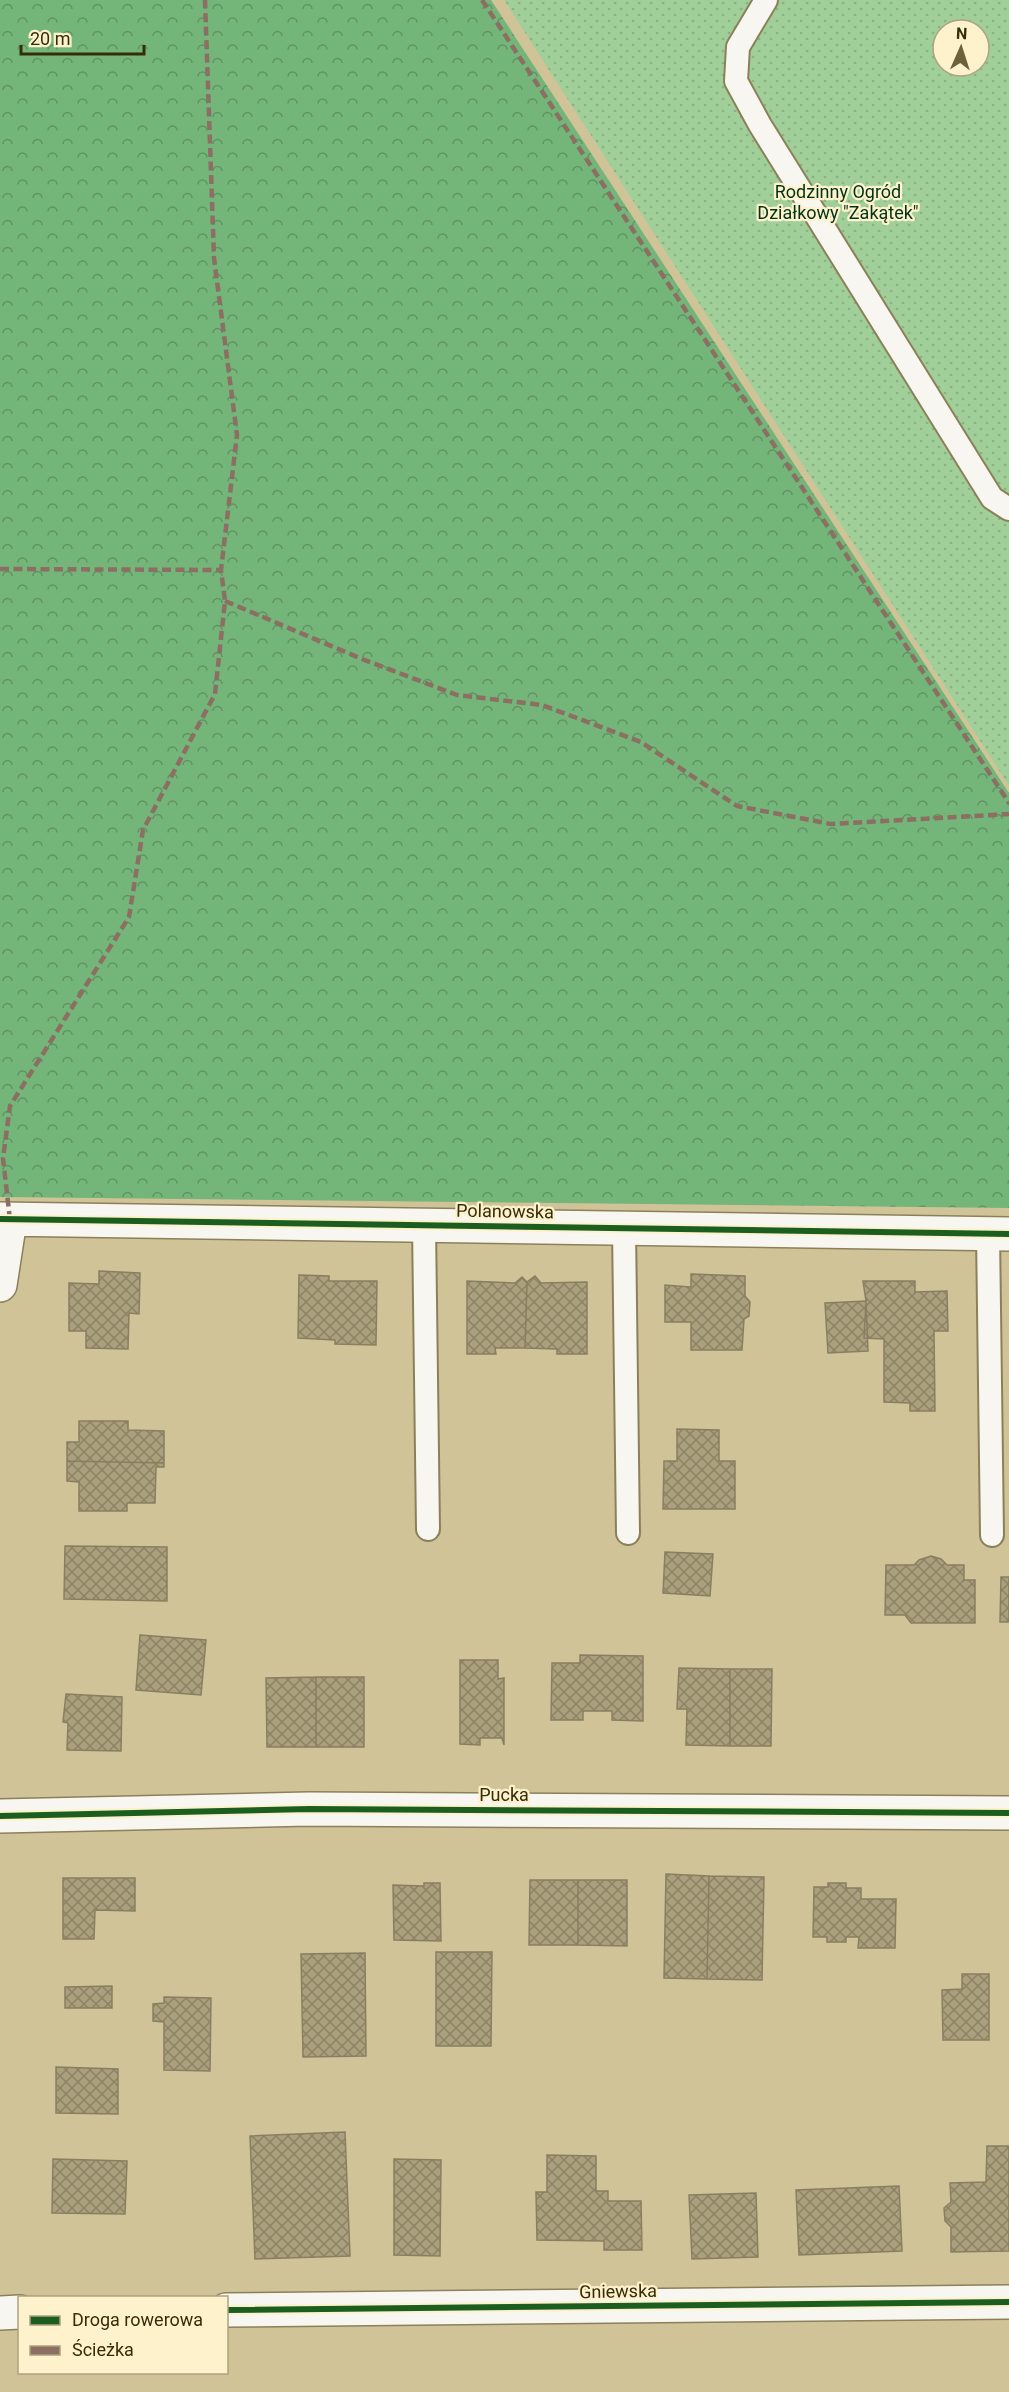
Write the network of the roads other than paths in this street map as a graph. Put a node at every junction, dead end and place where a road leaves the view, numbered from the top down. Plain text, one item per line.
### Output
1 (766, 0) edge
2 (1009, 509) edge
3 (5, 1220) edge
4 (424, 1225) junction
5 (624, 1228) junction
6 (999, 1233) edge
7 (0, 1285) edge
8 (428, 1529) dead end
9 (628, 1533) dead end
10 (992, 1535) dead end
11 (1009, 1813) edge
12 (0, 1816) edge
13 (1009, 2302) edge
14 (228, 2310) edge
15 (18, 2312) edge
16 (0, 2313) edge

1 - 2 lane
3 - 4 street, Polanowska
3 - 7 street
4 - 5 street, Polanowska
4 - 8 lane
5 - 6 street, Polanowska
5 - 9 lane
6 - 10 lane
11 - 12 street, Pucka
13 - 14 street, Gniewska
15 - 16 street

